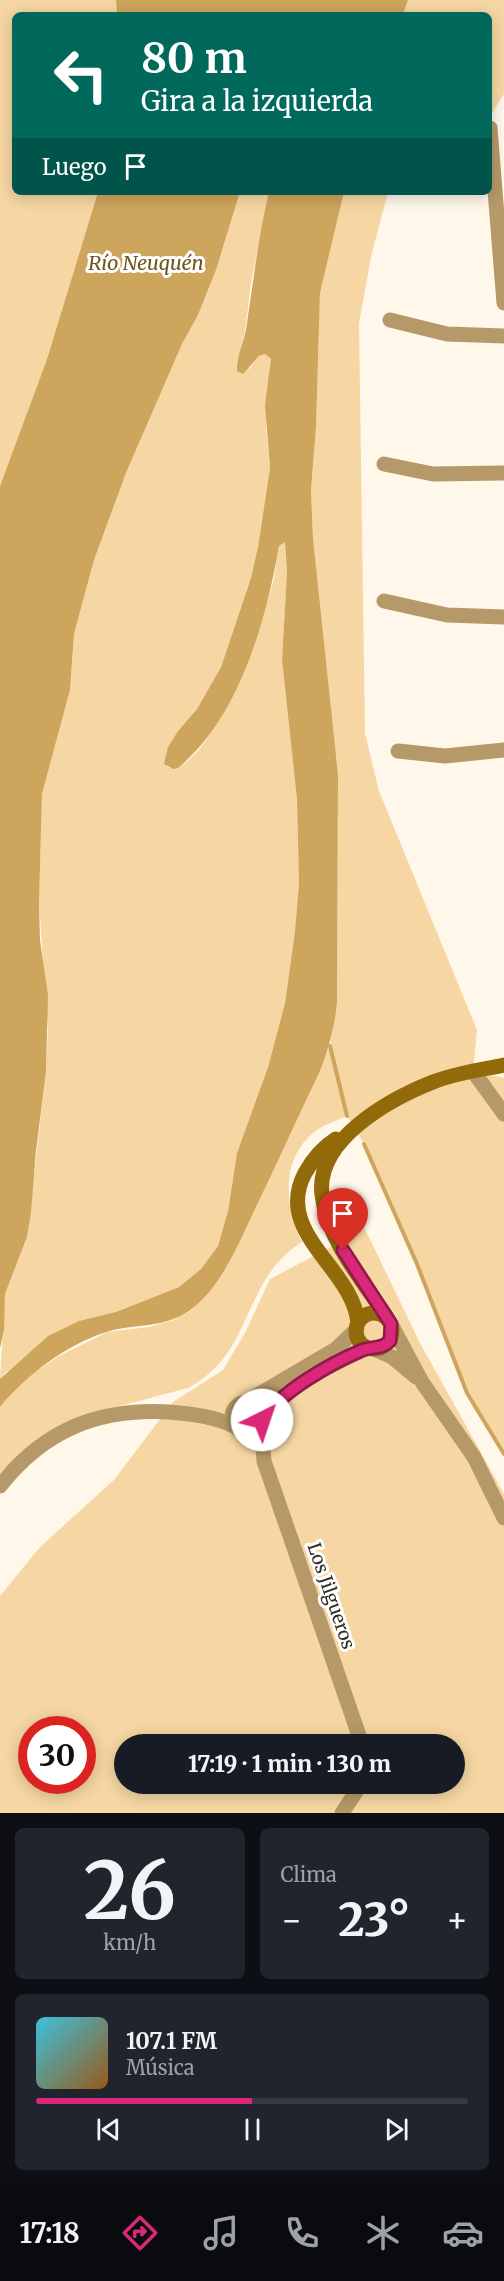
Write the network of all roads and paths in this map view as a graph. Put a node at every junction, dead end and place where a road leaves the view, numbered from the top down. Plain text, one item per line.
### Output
1 (494, 129) edge
2 (500, 207) edge
3 (504, 303) edge
4 (390, 320) dead end
5 (504, 336) edge
6 (384, 464) dead end
7 (504, 473) edge
8 (384, 601) dead end
9 (504, 617) edge
10 (504, 750) edge
11 (398, 751) dead end
12 (504, 1065) edge
13 (473, 1071) junction
14 (504, 1114) edge
15 (354, 1128) junction
16 (389, 1322) junction
17 (358, 1326) junction
18 (371, 1348) junction
19 (422, 1382) junction
20 (240, 1405) junction
21 (188, 1413) junction
22 (261, 1422) junction
23 (238, 1429) junction
24 (264, 1461) junction
25 (0, 1486) edge
26 (504, 1518) edge
27 (359, 1734) edge
28 (354, 1794) edge
29 (342, 1813) edge

1 - 2 street
2 - 3 street
4 - 5 street
6 - 7 street
8 - 9 street
10 - 11 street
12 - 13 street
13 - 14 street
13 - 15 street
15 - 16 street
15 - 17 street
16 - 17 street
16 - 18 street
16 - 19 street
17 - 18 street
17 - 20 street
18 - 19 street
18 - 22 street
19 - 26 street
20 - 21 street
20 - 22 street
20 - 23 street
21 - 23 street
21 - 25 street
22 - 23 street
22 - 24 street, Los Jilgueros
23 - 24 street, Los Jilgueros
24 - 27 street, Los Jilgueros
28 - 29 street

